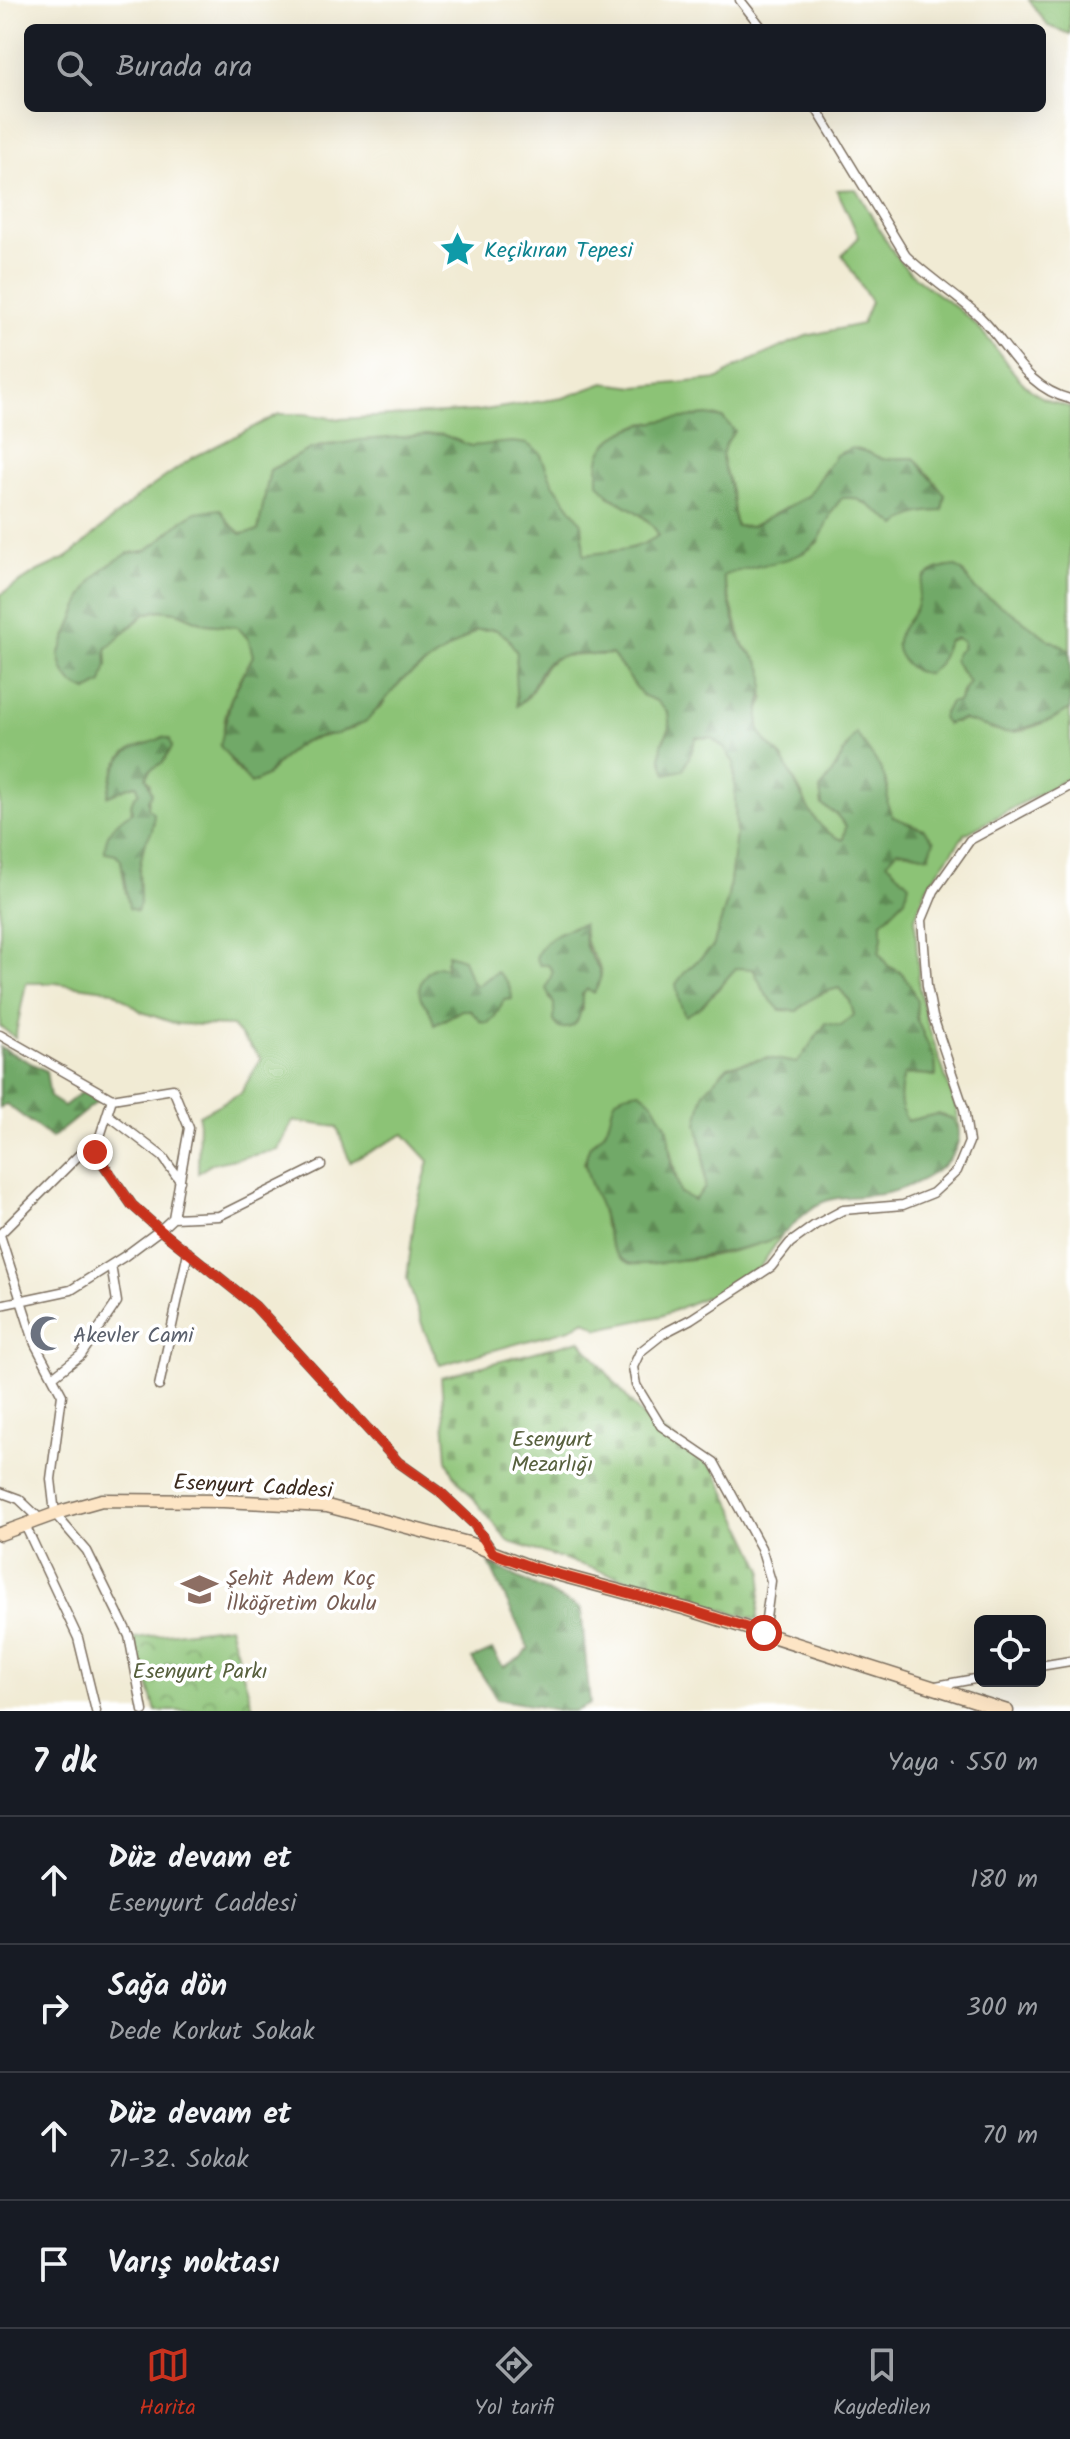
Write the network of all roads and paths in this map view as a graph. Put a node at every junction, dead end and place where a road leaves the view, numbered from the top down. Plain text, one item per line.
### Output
1 (740, 0) edge
2 (759, 24) edge
3 (818, 112) edge
4 (1070, 399) edge
5 (1070, 786) edge
6 (0, 1035) edge
7 (112, 1099) junction
8 (107, 1114) junction
9 (95, 1152) junction
10 (321, 1165) dead end
11 (180, 1181) junction
12 (173, 1218) junction
13 (160, 1230) junction
14 (0, 1234) edge
15 (188, 1252) junction
16 (111, 1265) junction
17 (22, 1302) junction
18 (0, 1305) edge
19 (54, 1376) junction
20 (159, 1386) dead end
21 (0, 1492) edge
22 (55, 1514) junction
23 (40, 1519) junction
24 (25, 1525) junction
25 (0, 1534) edge
26 (493, 1553) junction
27 (764, 1633) junction
28 (1070, 1661) edge
29 (1046, 1665) edge
30 (974, 1679) edge
31 (936, 1686) junction
32 (96, 1711) edge
33 (143, 1711) edge
34 (1007, 1711) edge

1 - 2 street
3 - 4 street
5 - 27 street
6 - 7 street
7 - 8 street
7 - 11 street
8 - 9 street
8 - 11 street
9 - 13 street
9 - 14 street
10 - 12 street
11 - 12 street
12 - 13 street
13 - 15 street
13 - 16 street
14 - 17 street
15 - 20 street
15 - 26 street
16 - 17 street
16 - 19 street
17 - 18 street
17 - 19 street
19 - 22 street
21 - 23 street
22 - 23 street, Esenyurt Caddesi
22 - 26 street, Esenyurt Caddesi
22 - 33 street
23 - 24 street, Esenyurt Caddesi
24 - 25 street, Esenyurt Caddesi
24 - 32 street
26 - 27 street, Esenyurt Caddesi
27 - 31 street, Esenyurt Caddesi
28 - 29 street
30 - 31 street
31 - 34 street, Esenyurt Caddesi

